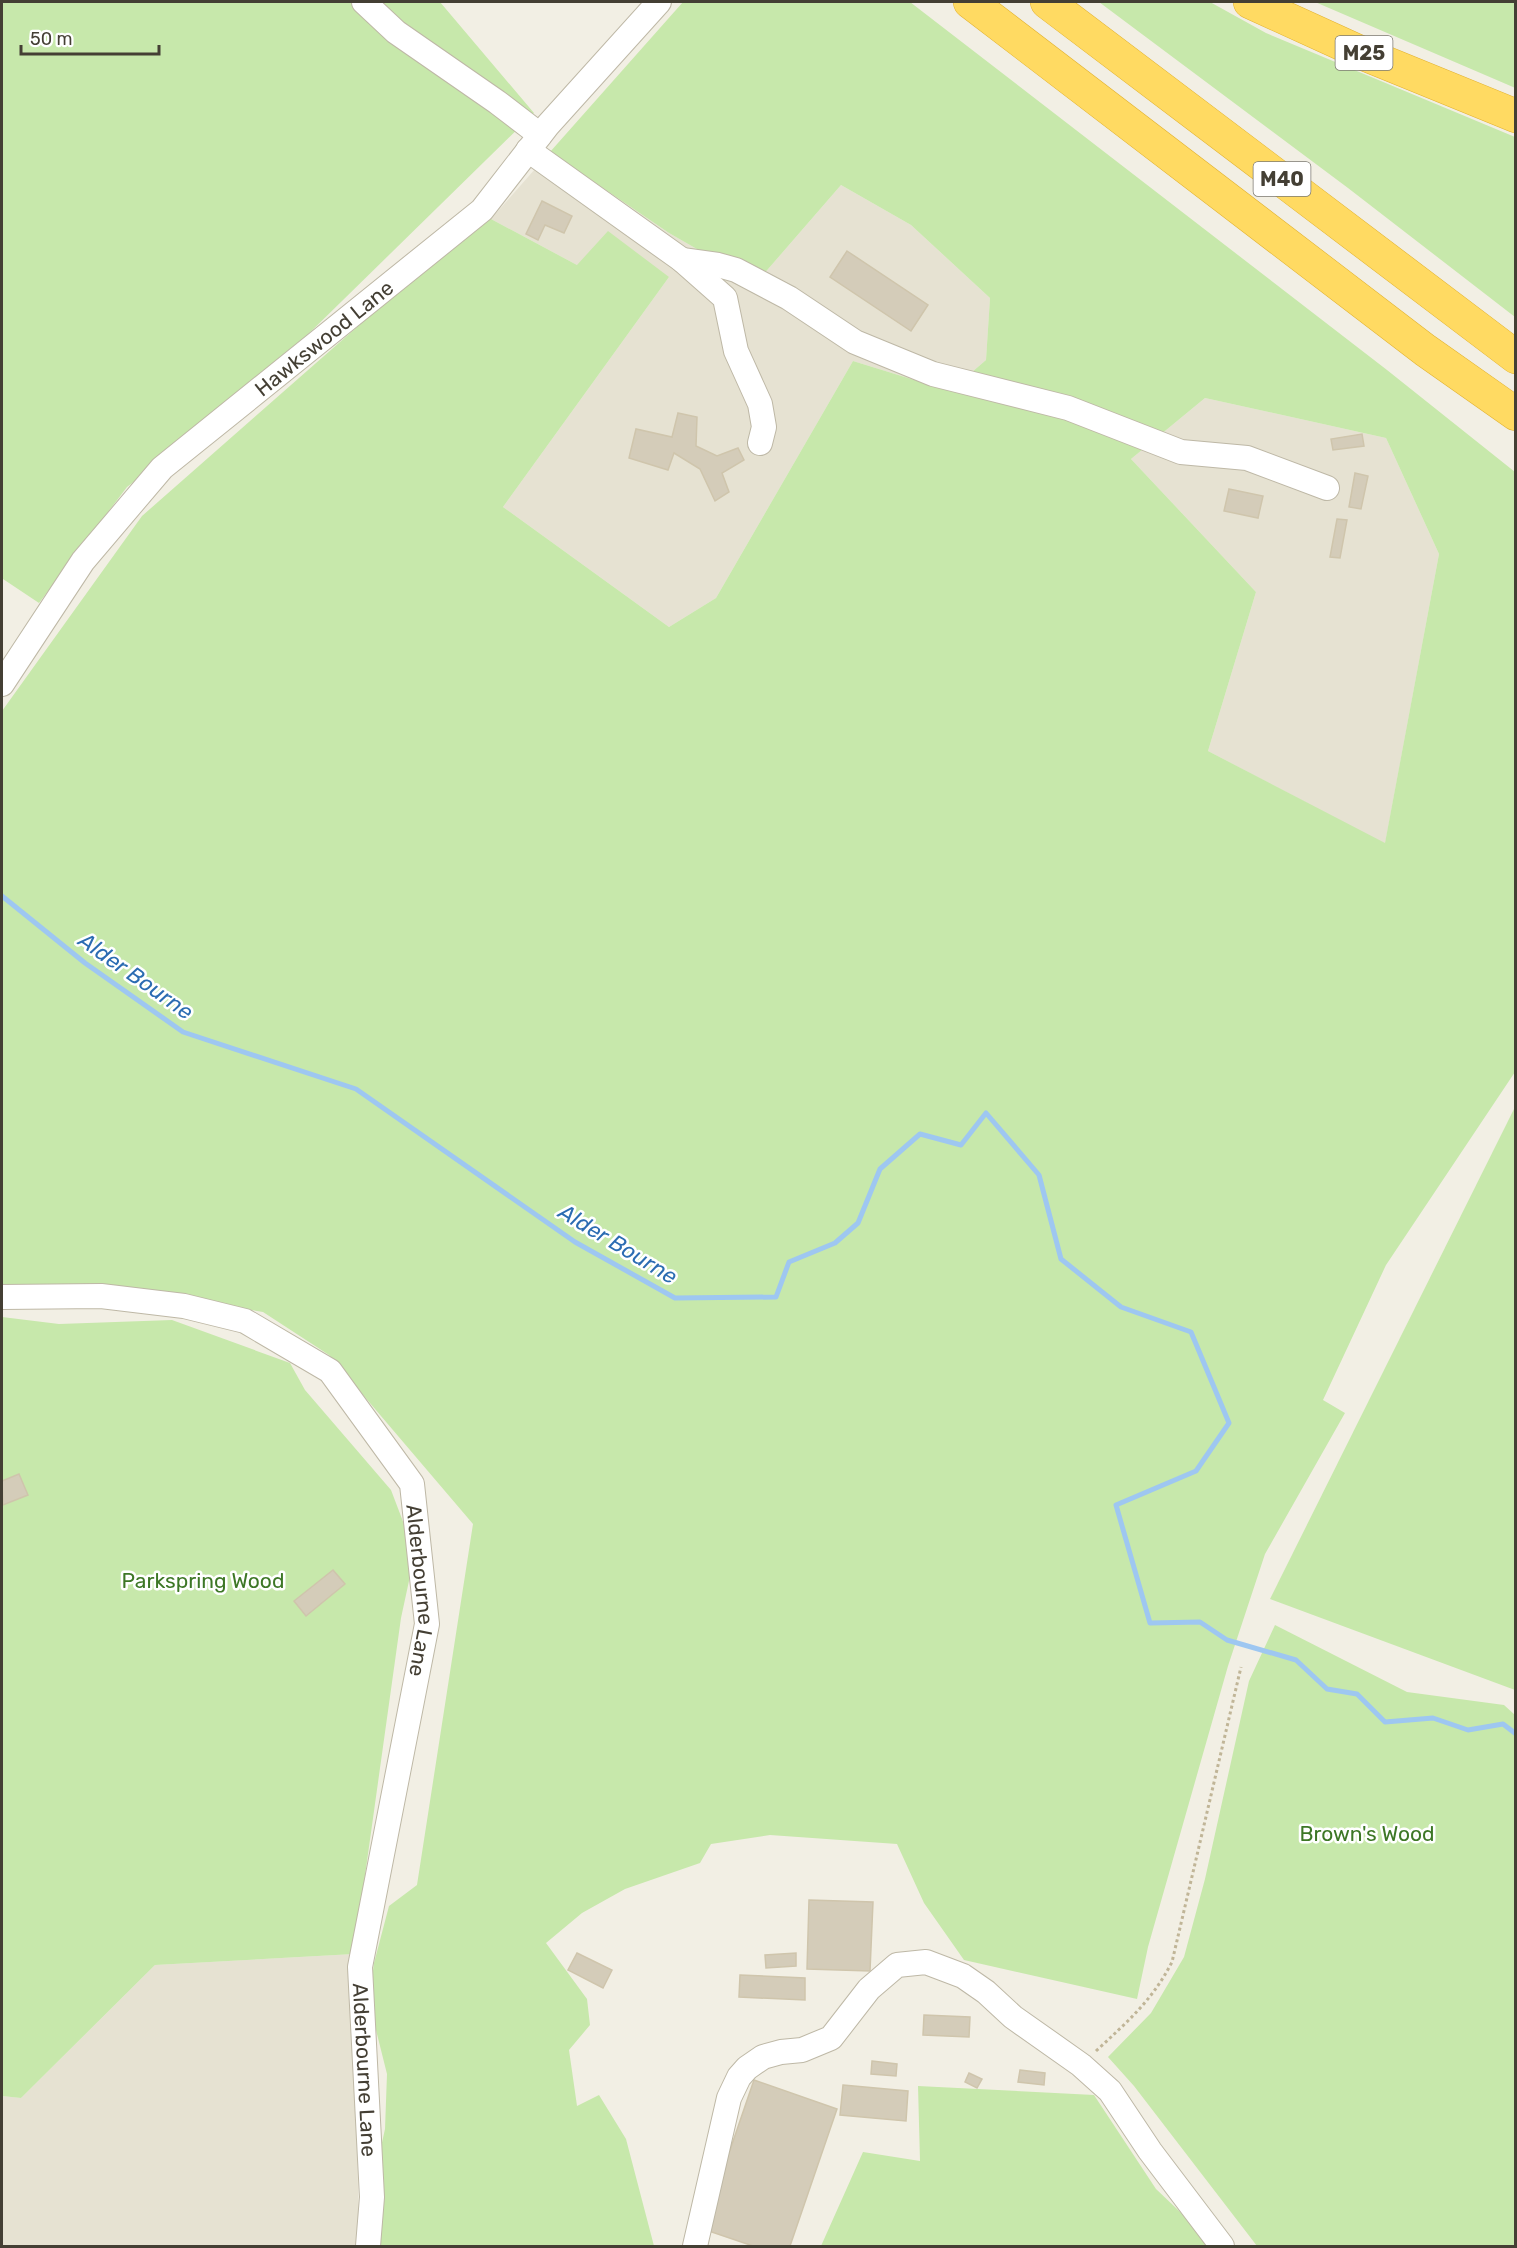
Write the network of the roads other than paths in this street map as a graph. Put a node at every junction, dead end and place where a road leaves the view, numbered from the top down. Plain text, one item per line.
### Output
1 (364, 2) edge
2 (656, 2) edge
3 (970, 2) edge
4 (1047, 2) edge
5 (1250, 2) edge
6 (1515, 114) edge
7 (534, 142) junction
8 (682, 260) junction
9 (1425, 350) junction
10 (1515, 357) edge
11 (1515, 414) edge
12 (1515, 437) edge
13 (760, 443) dead end
14 (1327, 488) dead end
15 (2, 684) edge
16 (2, 1297) edge
17 (368, 2247) edge
18 (695, 2247) edge
19 (1222, 2247) edge

1 - 7 street
2 - 7 street, Hawkswood Lane
3 - 9 highway, M40
4 - 10 highway, M40
5 - 6 highway, M25
7 - 8 street
7 - 15 street, Hawkswood Lane
8 - 13 street
8 - 14 street
9 - 11 highway, M40
9 - 12 highway, M40
16 - 17 street, Alderbourne Lane
18 - 19 street

